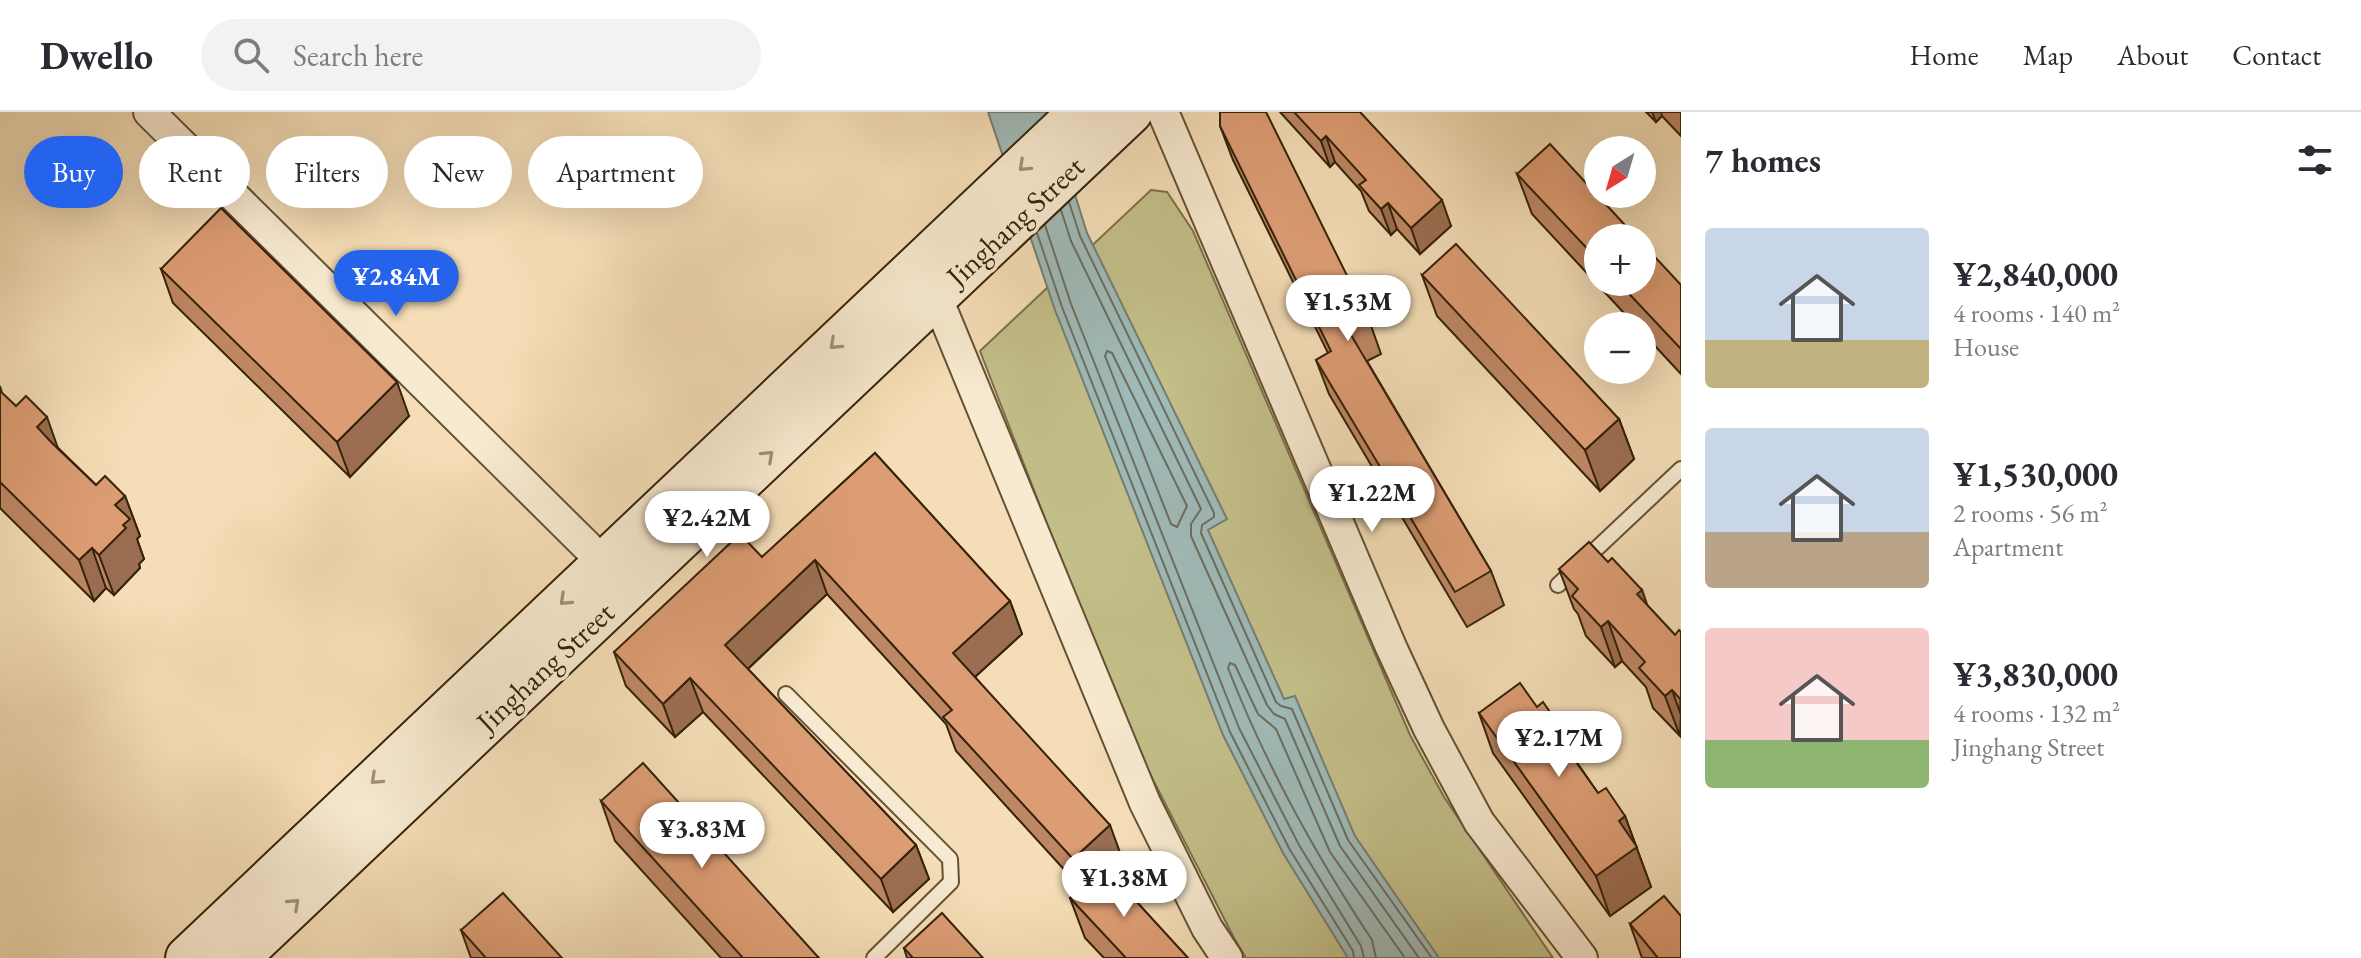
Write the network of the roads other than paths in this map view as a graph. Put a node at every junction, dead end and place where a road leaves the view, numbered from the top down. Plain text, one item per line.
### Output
1 (149, 112) edge
2 (1080, 112) edge
3 (1131, 112) edge
4 (1163, 112) edge
5 (936, 296) junction
6 (1681, 469) edge
7 (604, 563) junction
8 (1558, 585) edge
9 (786, 694) dead end
10 (187, 958) edge
11 (238, 958) edge
12 (874, 958) edge
13 (1227, 958) edge
14 (1582, 958) edge

1 - 7 street
2 -> 7 main road, Jinghang Street
3 - 5 main road, Jinghang Street
4 - 14 street
11 -> 5 main road, Jinghang Street
5 - 13 street
6 - 8 lane
7 -> 10 main road, Jinghang Street
9 - 12 lane

